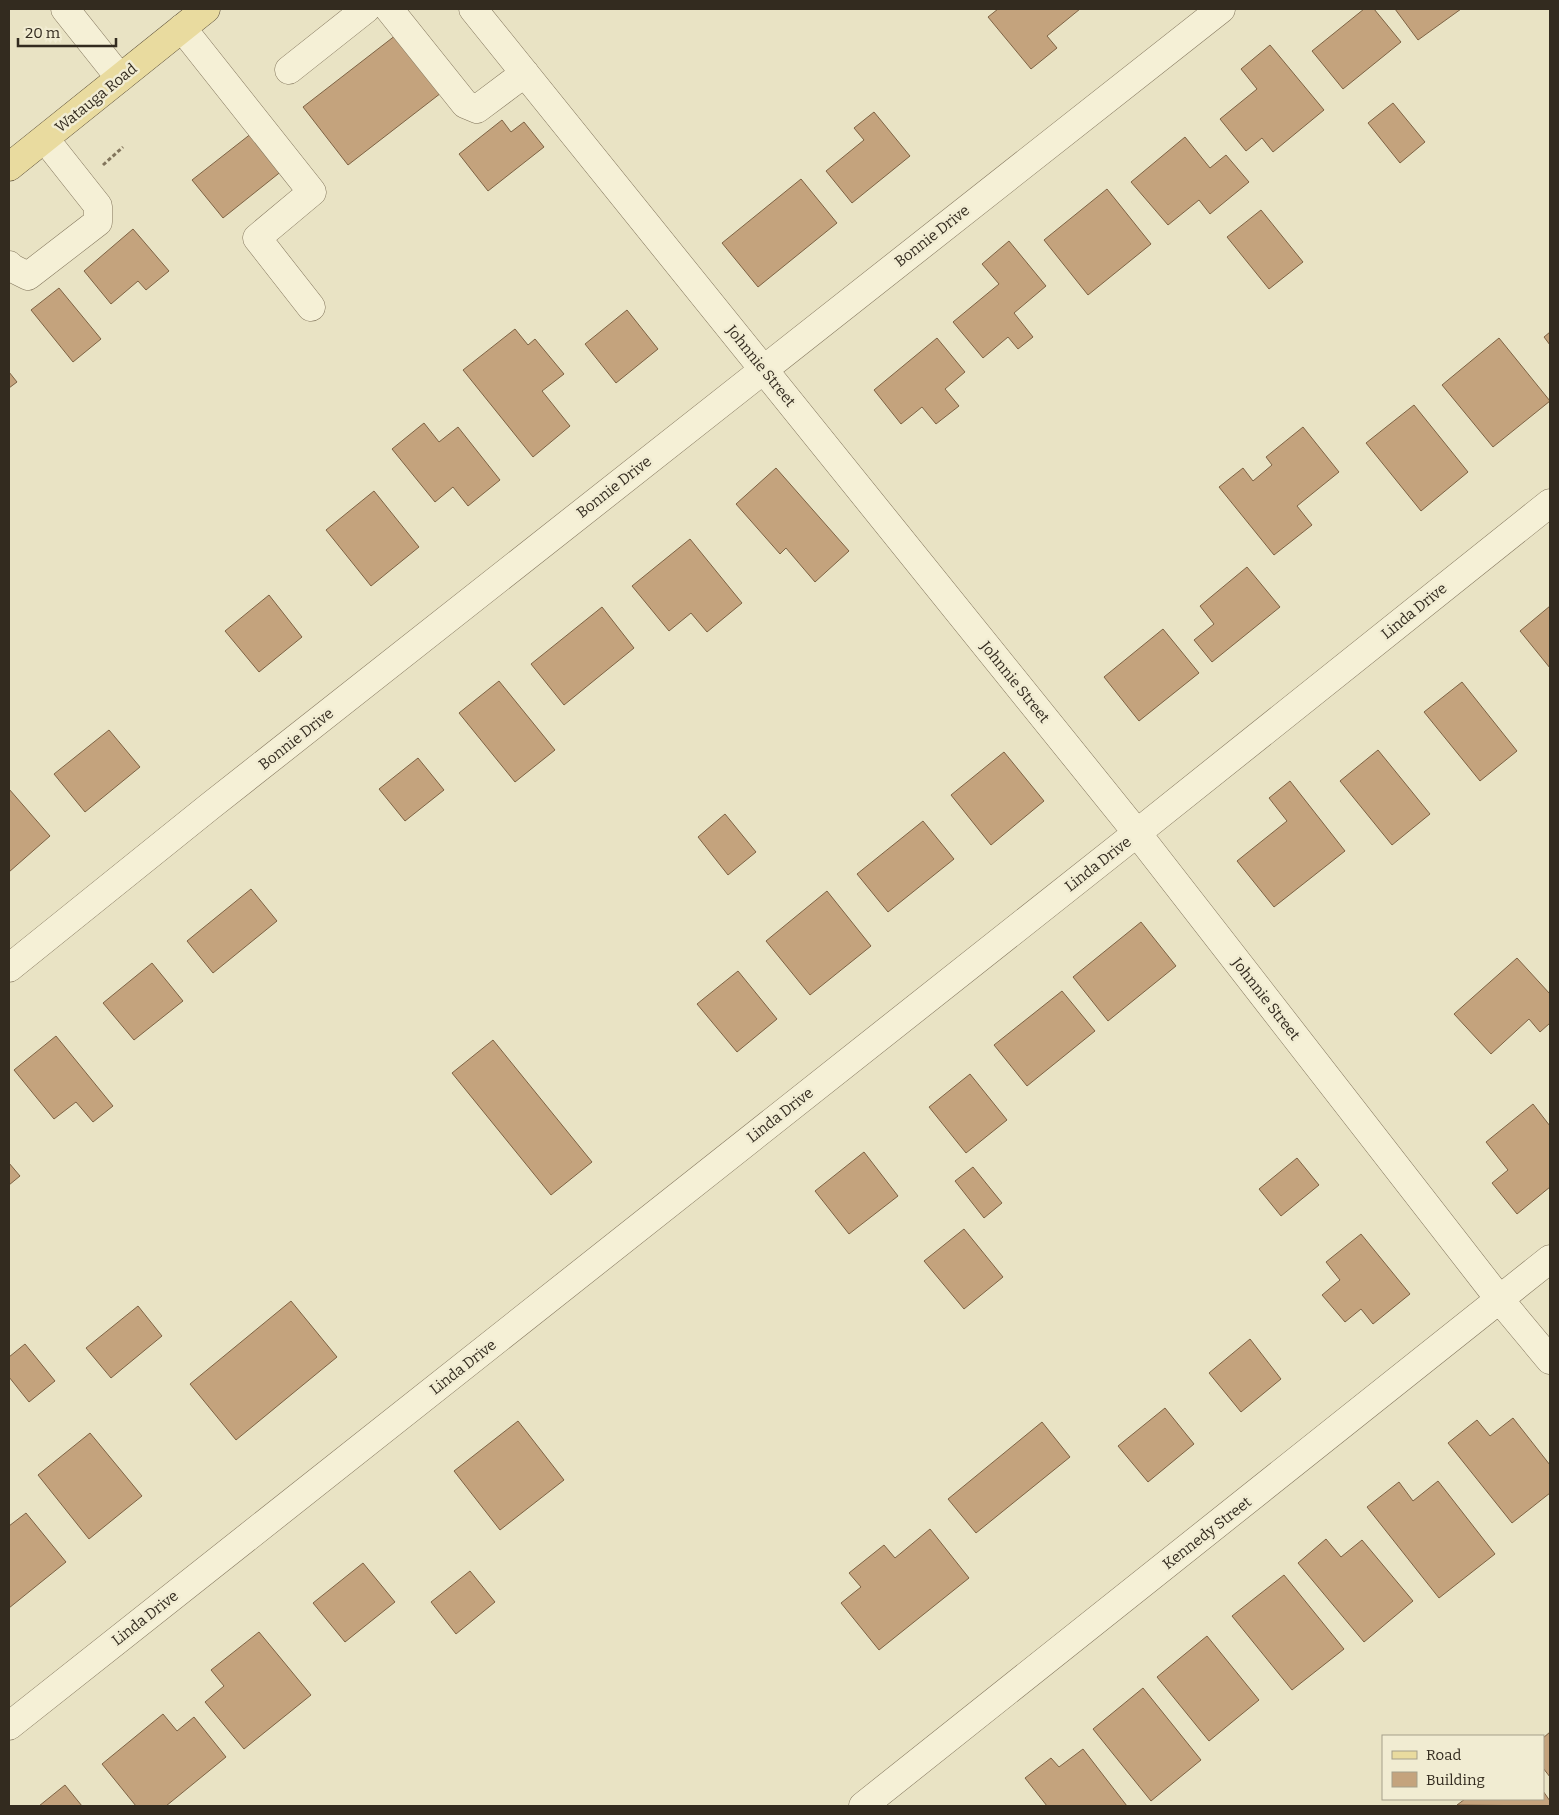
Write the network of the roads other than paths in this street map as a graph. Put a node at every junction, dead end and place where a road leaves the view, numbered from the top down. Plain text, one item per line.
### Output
1 (65, 9) edge
2 (206, 9) edge
3 (366, 9) edge
4 (389, 9) edge
5 (473, 9) edge
6 (1220, 9) edge
7 (182, 28) junction
8 (289, 70) dead end
9 (525, 73) junction
10 (120, 78) junction
11 (44, 139) junction
12 (9, 167) edge
13 (9, 265) edge
14 (311, 307) dead end
15 (763, 369) junction
16 (1550, 503) edge
17 (1137, 833) junction
18 (9, 968) edge
19 (1550, 1259) edge
20 (1500, 1300) junction
21 (1550, 1360) edge
22 (9, 1726) edge
23 (862, 1806) edge

1 - 10 street
2 - 7 main road, Watauga Road
3 - 8 street
4 - 9 street
5 - 9 street, Johnnie Street
6 - 15 street, Bonnie Drive
7 - 10 main road, Watauga Road
7 - 14 street
9 - 15 street, Johnnie Street
10 - 11 main road, Watauga Road
11 - 12 main road, Watauga Road
11 - 13 street
15 - 17 street, Johnnie Street
15 - 18 street, Bonnie Drive
16 - 17 street, Linda Drive
17 - 20 street, Johnnie Street
17 - 22 street, Linda Drive
19 - 20 street, Kennedy Street
20 - 21 street, Johnnie Street
20 - 23 street, Kennedy Street

